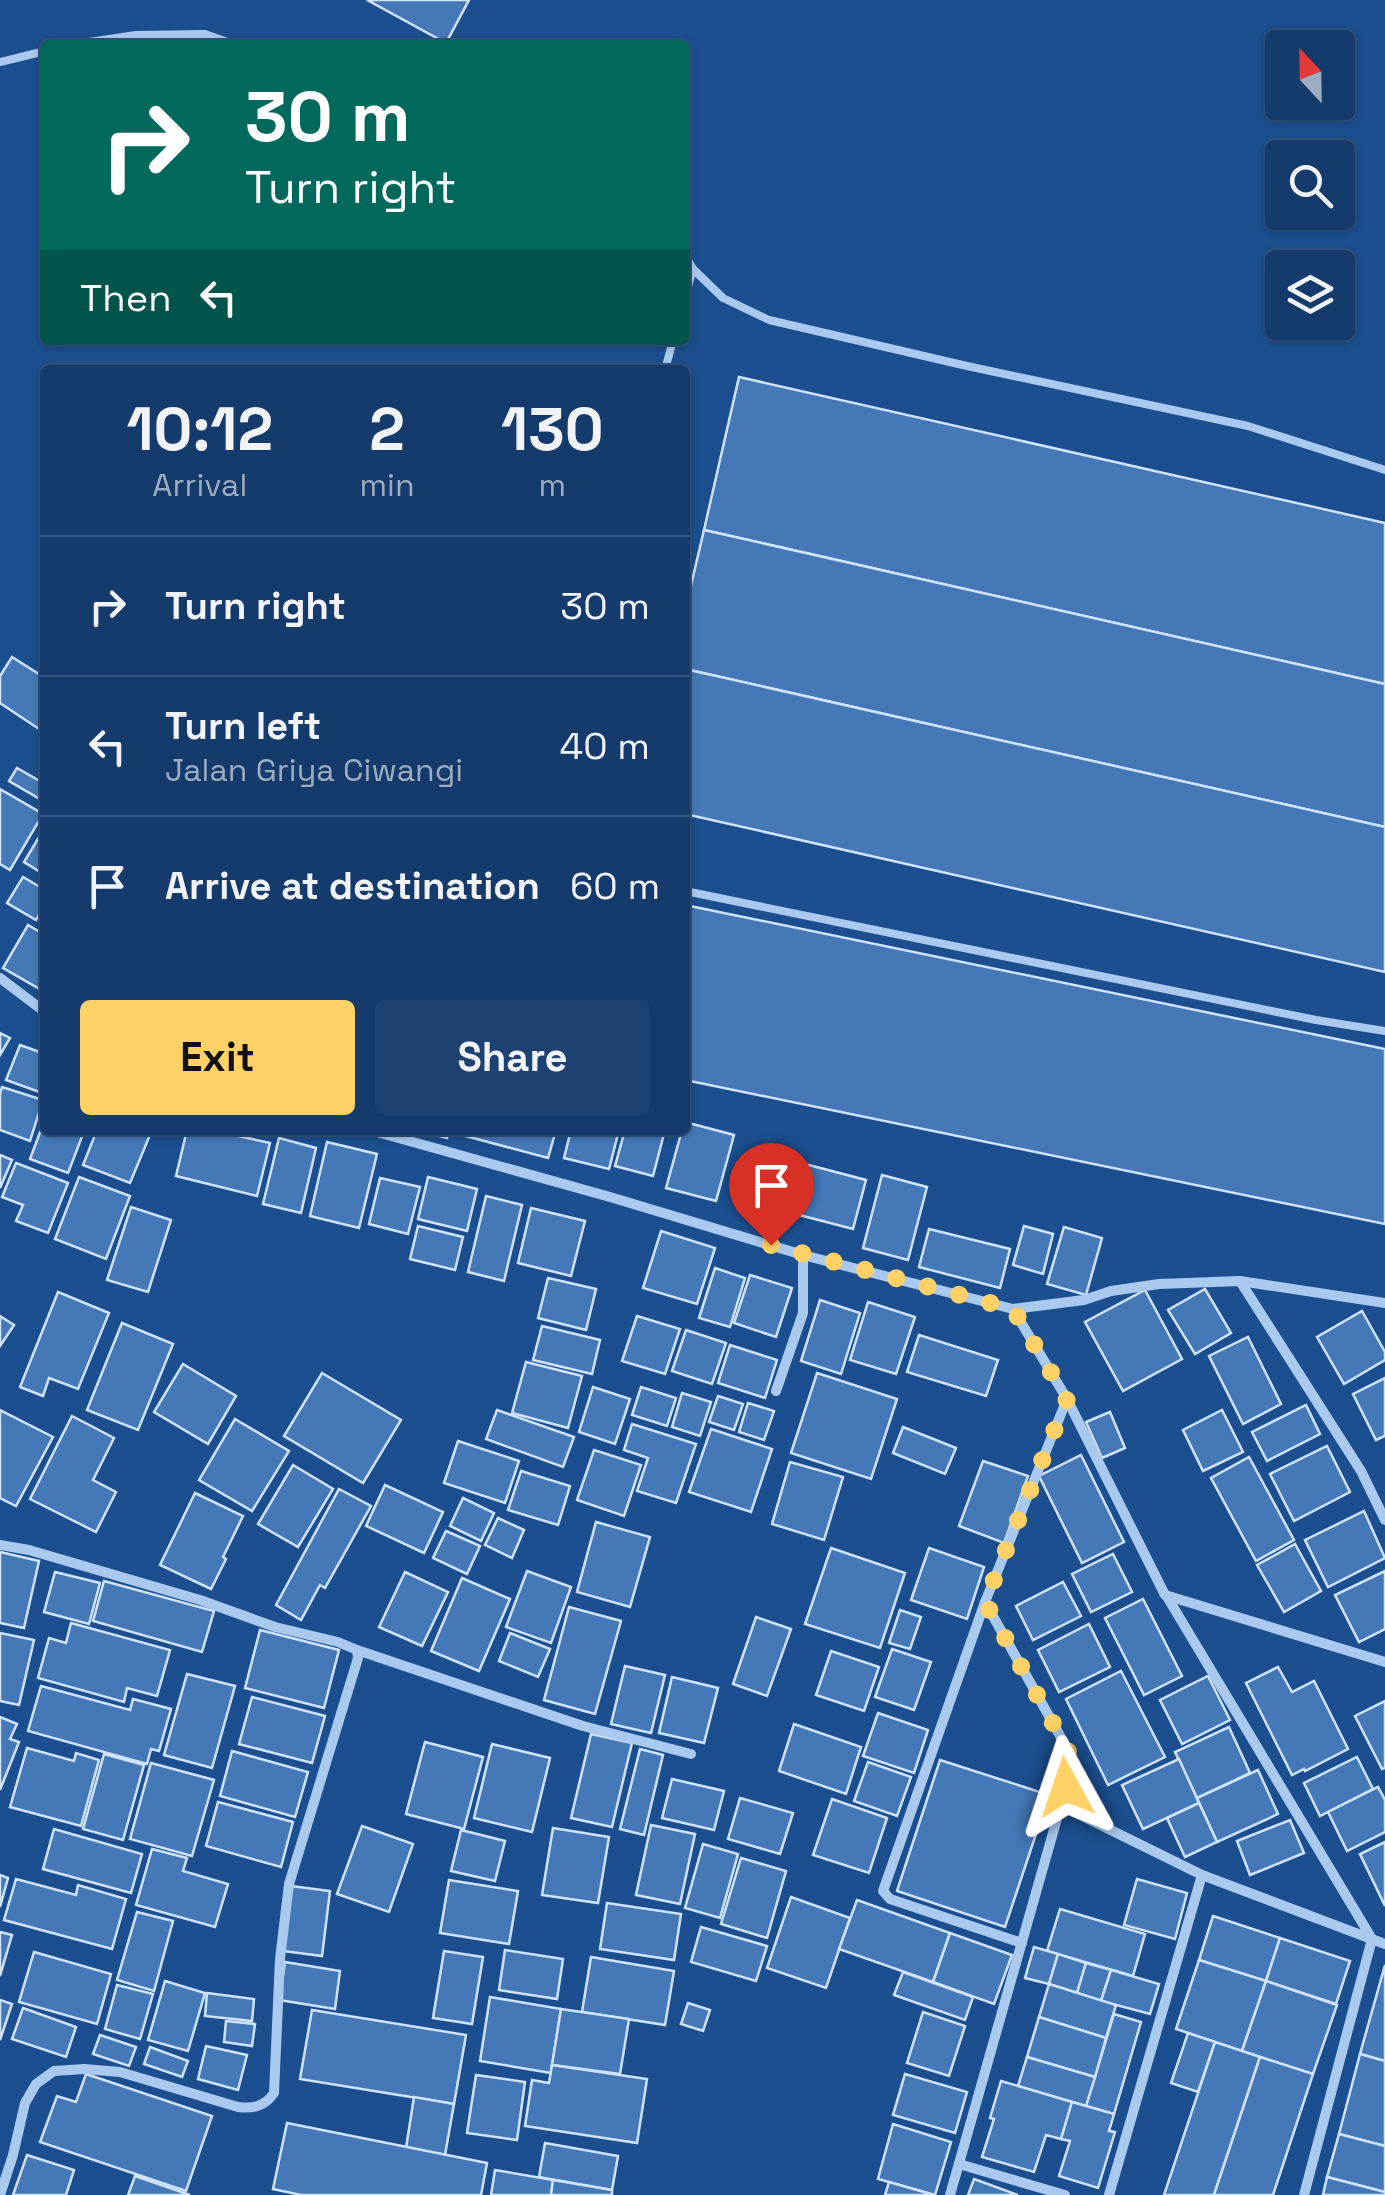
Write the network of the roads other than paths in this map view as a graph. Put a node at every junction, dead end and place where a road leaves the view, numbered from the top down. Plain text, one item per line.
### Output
1 (106, 40) edge
2 (222, 40) edge
3 (40, 51) edge
4 (0, 62) edge
5 (690, 265) edge
6 (692, 269) junction
7 (690, 277) edge
8 (1385, 470) edge
9 (690, 892) edge
10 (0, 978) edge
11 (40, 1008) edge
12 (1385, 1031) edge
13 (388, 1135) edge
14 (803, 1255) junction
15 (1240, 1281) junction
16 (1385, 1303) edge
17 (1013, 1309) junction
18 (776, 1392) dead end
19 (1067, 1399) junction
20 (1385, 1520) edge
21 (0, 1545) edge
22 (1165, 1594) junction
23 (985, 1602) junction
24 (358, 1650) junction
25 (1385, 1662) edge
26 (691, 1754) dead end
27 (1062, 1806) junction
28 (1202, 1875) junction
29 (1372, 1939) junction
30 (1022, 1943) junction
31 (1385, 1944) edge
32 (959, 2164) junction
33 (0, 2195) edge
34 (950, 2195) edge
35 (1065, 2195) edge
36 (1108, 2195) edge
37 (1304, 2195) edge

1 - 2 lane
3 - 4 lane
5 - 6 lane
6 - 7 lane
6 - 8 lane
9 - 12 lane
10 - 11 street
13 - 14 street
14 - 17 street
14 - 18 street
15 - 16 street
15 - 17 street
15 - 20 street
17 - 19 street
19 - 22 street
19 - 23 street
21 - 24 street
22 - 25 street
22 - 29 street
23 - 27 street
23 - 30 street
24 - 26 street
24 - 33 street
27 - 28 street
27 - 30 street
28 - 29 street
28 - 36 street
29 - 31 street
29 - 37 street
30 - 32 street
32 - 34 street
32 - 35 street

